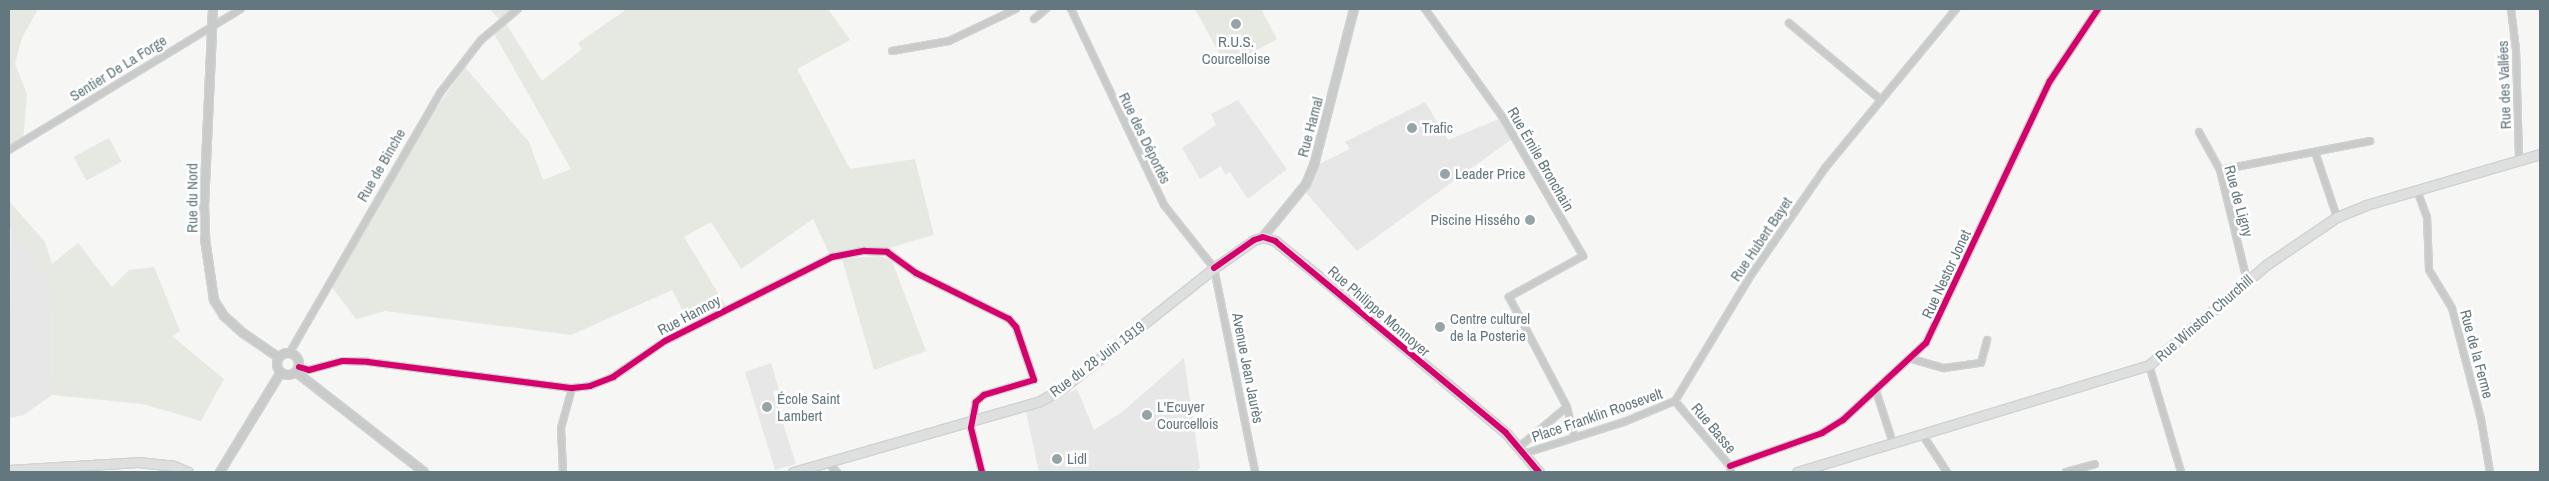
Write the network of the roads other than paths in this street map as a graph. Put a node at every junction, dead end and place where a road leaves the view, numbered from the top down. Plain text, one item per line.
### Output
1 (213, 9) edge
2 (241, 9) edge
3 (518, 9) edge
4 (1016, 9) edge
5 (1046, 9) edge
6 (1070, 9) edge
7 (1354, 9) edge
8 (1425, 9) edge
9 (1956, 9) edge
10 (2098, 9) edge
11 (2511, 9) edge
12 (1034, 19) dead end
13 (1789, 23) dead end
14 (210, 28) junction
15 (892, 51) dead end
16 (1881, 100) junction
17 (2198, 132) dead end
18 (2370, 141) dead end
19 (9, 150) edge
20 (2315, 152) junction
21 (2540, 154) edge
22 (2519, 160) junction
23 (2220, 170) junction
24 (2417, 190) junction
25 (2337, 217) junction
26 (1263, 238) junction
27 (1214, 268) junction
28 (2247, 281) junction
29 (1987, 340) dead end
30 (290, 352) junction
31 (278, 357) junction
32 (1912, 359) junction
33 (2149, 365) junction
34 (298, 370) junction
35 (280, 372) junction
36 (572, 388) junction
37 (1876, 391) junction
38 (1675, 401) junction
39 (1567, 407) junction
40 (971, 421) junction
41 (1922, 434) junction
42 (1574, 436) junction
43 (1893, 443) junction
44 (1522, 450) junction
45 (828, 462) junction
46 (2094, 464) dead end
47 (1730, 469) edge
48 (9, 470) edge
49 (188, 472) edge
50 (220, 472) edge
51 (424, 472) edge
52 (563, 472) edge
53 (793, 472) edge
54 (836, 472) edge
55 (982, 472) edge
56 (1255, 472) edge
57 (1539, 472) edge
58 (1797, 472) edge
59 (1947, 472) edge
60 (2066, 472) edge
61 (2181, 472) edge
62 (2490, 472) edge

1 - 14 street, Rue du Nord
2 - 14 street, Sentier De La Forge
3 - 30 street, Rue de Binche
4 - 15 street
5 - 12 street
6 - 27 street, Rue des Déportés
7 - 26 street, Rue Hamal
8 - 39 street, Rue Émile Bronchain
9 - 16 street, Rue Hubert Bayet
10 - 32 street, Rue Nestor Jonet
11 - 22 street, Rue des Vallées
13 - 16 street
14 - 19 street, Sentier De La Forge
14 - 31 street, Rue du Nord
16 - 38 street, Rue Hubert Bayet
17 - 23 street, Rue de Ligny
18 - 20 street
20 - 23 street
20 - 25 street
21 - 22 main road, Rue Winston Churchill
22 - 24 main road, Rue Winston Churchill
23 - 28 street, Rue de Ligny
24 - 25 main road, Rue Winston Churchill
24 - 62 street, Rue de la Ferme
25 - 28 main road, Rue Winston Churchill
26 - 27 main road
26 - 44 main road, Rue Philippe Monnoyer
27 - 40 main road, Rue du 28 Juin 1919
27 - 56 street, Avenue Jean Jaurès
28 - 33 main road, Rue Winston Churchill
29 - 32 street
30 - 31 street
30 - 34 street
31 - 35 street
32 - 37 street, Rue Nestor Jonet
33 - 41 main road, Rue Winston Churchill
33 - 61 street
34 - 35 street
34 - 36 street, Rue Hannoy
34 - 51 street
35 - 50 street
36 - 40 street, Rue Hannoy
36 - 52 street
37 - 43 street
37 - 47 street, Rue Nestor Jonet
38 - 42 street, Place Franklin Roosevelt
38 - 47 street, Rue Basse
39 - 42 street
39 - 44 street, Place Franklin Roosevelt
40 - 45 main road, Rue du 28 Juin 1919
40 - 55 street
41 - 43 main road, Rue Winston Churchill
41 - 59 street
42 - 44 street, Place Franklin Roosevelt
43 - 58 main road, Rue Winston Churchill
44 - 57 main road, Rue Philippe Monnoyer
45 - 53 main road, Rue du 28 Juin 1919
45 - 54 street
46 - 60 street
48 - 49 main road

